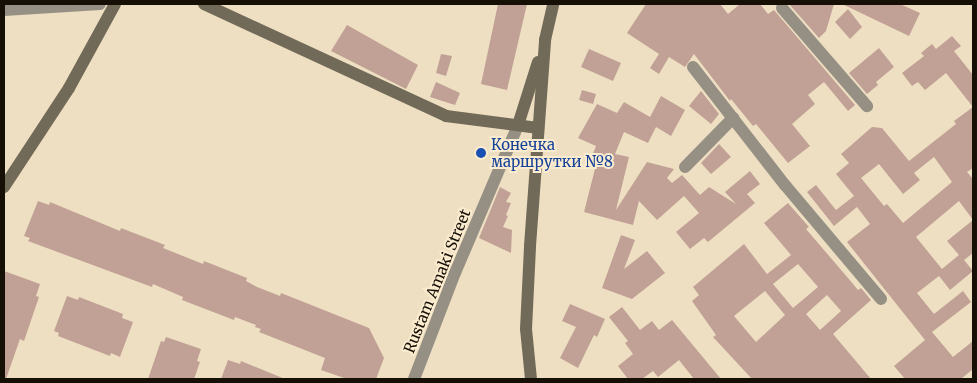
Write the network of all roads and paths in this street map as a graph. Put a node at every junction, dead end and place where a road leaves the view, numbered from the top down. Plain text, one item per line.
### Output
1 (100, 4) edge
2 (115, 4) edge
3 (204, 4) edge
4 (553, 4) edge
5 (782, 8) dead end
6 (4, 10) edge
7 (545, 40) junction
8 (693, 67) dead end
9 (867, 106) dead end
10 (733, 118) junction
11 (518, 125) junction
12 (538, 128) junction
13 (685, 166) dead end
14 (4, 187) edge
15 (882, 299) dead end
16 (414, 379) edge
17 (531, 379) edge

1 - 6 street
2 - 14 street
3 - 11 street
4 - 7 street
5 - 9 street
7 - 11 street
7 - 12 street
8 - 10 street
10 - 13 street
10 - 15 street
11 - 12 street
11 - 16 street, Rustam Amaki Street
12 - 17 street

